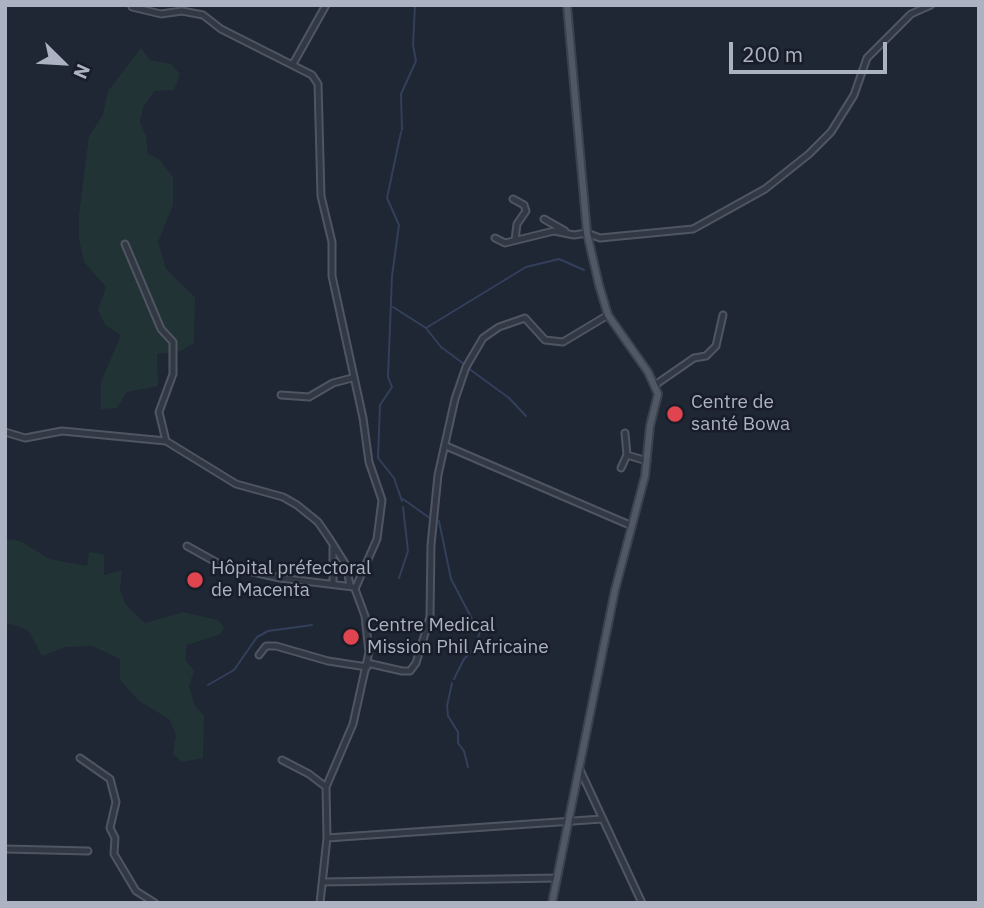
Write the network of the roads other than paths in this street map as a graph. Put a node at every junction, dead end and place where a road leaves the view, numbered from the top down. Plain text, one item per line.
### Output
1 (326, 5) edge
2 (567, 5) edge
3 (932, 5) edge
4 (132, 7) dead end
5 (194, 9) edge
6 (293, 64) junction
7 (513, 199) dead end
8 (544, 219) dead end
9 (565, 231) junction
10 (587, 233) junction
11 (495, 238) dead end
12 (515, 240) junction
13 (125, 244) dead end
14 (608, 315) junction
15 (723, 315) dead end
16 (352, 378) junction
17 (655, 385) junction
18 (281, 394) dead end
19 (5, 432) edge
20 (625, 433) dead end
21 (166, 440) junction
22 (446, 446) junction
23 (627, 455) junction
24 (647, 461) junction
25 (621, 468) dead end
26 (632, 526) junction
27 (187, 546) dead end
28 (333, 548) junction
29 (333, 582) junction
30 (352, 587) junction
31 (259, 655) dead end
32 (367, 665) junction
33 (80, 758) dead end
34 (282, 760) dead end
35 (580, 770) junction
36 (326, 788) junction
37 (602, 819) junction
38 (568, 821) junction
39 (327, 838) junction
40 (5, 849) edge
41 (88, 851) dead end
42 (557, 878) junction
43 (324, 882) junction
44 (155, 903) edge
45 (320, 903) edge
46 (552, 903) edge
47 (642, 903) edge

1 - 6 street
2 - 10 main road
3 - 10 street
4 - 5 street
5 - 6 street
6 - 16 street
7 - 12 street
8 - 9 street
9 - 10 street
9 - 12 street
10 - 14 main road
11 - 12 street
13 - 21 street
14 - 17 main road
14 - 22 street
15 - 17 street
16 - 18 street
16 - 30 street
17 - 24 main road
19 - 21 street
20 - 23 street
21 - 28 street
22 - 26 street
22 - 32 street
23 - 24 street
23 - 25 street
24 - 26 main road
26 - 35 main road
27 - 29 street
28 - 29 street
28 - 30 street
29 - 30 street
30 - 32 street
31 - 32 street
32 - 36 street
33 - 44 street
34 - 36 street
35 - 37 street
35 - 38 main road
36 - 39 street
37 - 38 street
37 - 47 street
38 - 39 street
38 - 42 main road
39 - 43 street
40 - 41 street
42 - 43 street
42 - 46 main road
43 - 45 street

